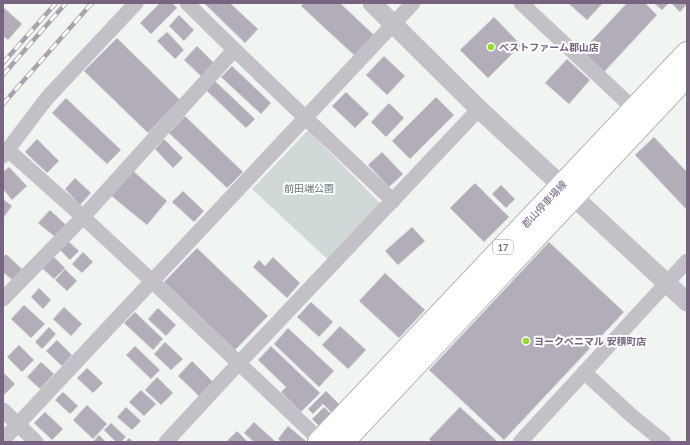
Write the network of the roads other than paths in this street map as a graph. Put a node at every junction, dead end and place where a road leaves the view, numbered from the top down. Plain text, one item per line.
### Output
1 (136, 3) edge
2 (187, 3) edge
3 (372, 3) edge
4 (413, 3) edge
5 (520, 3) edge
6 (394, 24) junction
7 (234, 50) junction
8 (687, 53) edge
9 (687, 76) edge
10 (479, 109) junction
11 (634, 109) junction
12 (306, 117) junction
13 (5, 153) edge
14 (568, 191) junction
15 (393, 201) junction
16 (83, 217) junction
17 (687, 261) edge
18 (152, 281) junction
19 (667, 283) junction
20 (3, 299) edge
21 (687, 302) edge
22 (239, 363) junction
23 (584, 372) junction
24 (3, 410) edge
25 (18, 424) junction
26 (3, 440) edge
27 (320, 441) edge
28 (36, 442) edge
29 (166, 442) edge
30 (343, 442) edge
31 (520, 442) edge
32 (664, 442) edge

1 - 13 street
2 - 7 street
3 - 6 street
4 - 6 street
5 - 11 street
6 - 10 street
6 - 12 street
7 - 12 street
7 - 16 street
8 - 11 main road, 郡山停車場線 / 17
9 - 14 main road, 郡山停車場線 / 17
10 - 14 street
10 - 15 street
11 - 14 main road, 郡山停車場線 / 17
12 - 15 street
12 - 18 street
13 - 16 street
14 - 19 street
14 - 27 main road, 郡山停車場線 / 17
14 - 30 main road, 郡山停車場線 / 17
15 - 22 street
16 - 18 street
16 - 20 street
17 - 19 street
18 - 22 street
18 - 25 street
19 - 21 street
19 - 23 street
22 - 27 street
22 - 29 street
23 - 31 street
23 - 32 street
24 - 25 street
25 - 26 street
25 - 28 street

